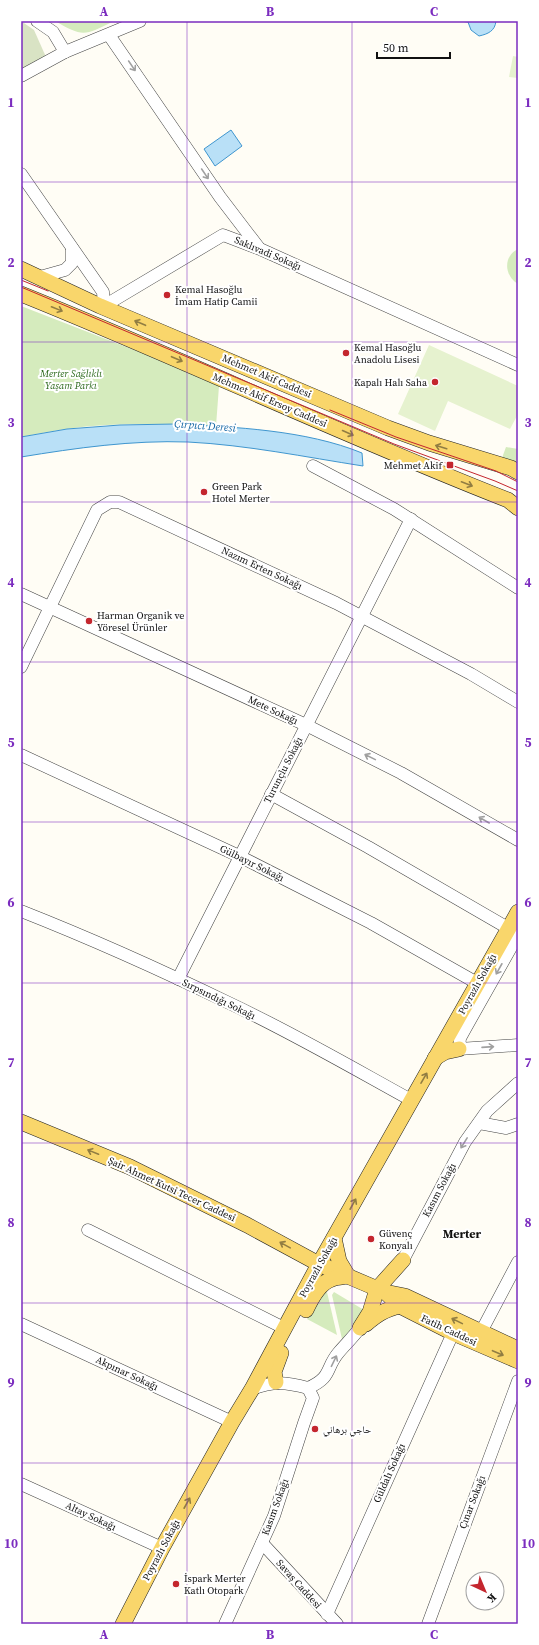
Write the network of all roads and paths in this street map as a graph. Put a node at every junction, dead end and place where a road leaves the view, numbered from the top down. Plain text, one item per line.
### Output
1 (37, 21) edge
2 (140, 21) edge
3 (109, 34) junction
4 (65, 52) junction
5 (21, 76) edge
6 (21, 174) edge
7 (72, 248) junction
8 (260, 249) junction
9 (28, 270) edge
10 (21, 294) edge
11 (518, 365) edge
12 (313, 466) dead end
13 (518, 472) edge
14 (518, 508) edge
15 (410, 519) junction
16 (518, 588) edge
17 (21, 594) edge
18 (49, 607) junction
19 (361, 616) junction
20 (21, 668) edge
21 (518, 702) edge
22 (306, 725) junction
23 (21, 755) edge
24 (271, 794) junction
25 (518, 840) edge
26 (239, 856) junction
27 (21, 911) edge
28 (518, 912) edge
29 (513, 932) edge
30 (178, 979) junction
31 (477, 983) junction
32 (451, 1030) junction
33 (518, 1045) edge
34 (459, 1049) junction
35 (435, 1058) junction
36 (518, 1083) edge
37 (411, 1100) junction
38 (21, 1122) edge
39 (479, 1123) junction
40 (518, 1124) edge
41 (88, 1230) dead end
42 (334, 1238) junction
43 (403, 1260) joint
44 (518, 1262) edge
45 (319, 1264) junction
46 (348, 1276) junction
47 (381, 1290) junction
48 (400, 1306) junction
49 (21, 1324) edge
50 (284, 1328) junction
51 (360, 1328) junction
52 (481, 1332) junction
53 (452, 1333) junction
54 (518, 1349) edge
55 (518, 1361) edge
56 (518, 1380) edge
57 (276, 1382) junction
58 (308, 1388) junction
59 (252, 1389) junction
60 (232, 1422) junction
61 (21, 1484) edge
62 (262, 1543) junction
63 (162, 1548) junction
64 (327, 1614) junction
65 (123, 1624) edge
66 (225, 1624) edge
67 (337, 1624) edge
68 (428, 1624) edge

1 - 4 street
2 - 3 street
3 - 4 street
3 -> 8 street
4 - 5 street
6 - 7 street, Saklıvadi Sokağı
7 - 8 street, Saklıvadi Sokağı
7 - 9 street
8 - 11 street, Saklıvadi Sokağı
13 -> 9 main road, Mehmet Akif Caddesi
10 -> 14 main road, Mehmet Akif Ersoy Caddesi
12 - 15 street
15 - 16 street
15 - 19 street, Turunçlu Sokağı
17 - 18 street, Mete Sokağı
18 - 19 street, Nazım Erten Sokağı
18 - 20 street, Nazım Erten Sokağı
18 - 22 street, Mete Sokağı
19 - 21 street, Nazım Erten Sokağı
19 - 22 street, Turunçlu Sokağı
22 - 24 street, Turunçlu Sokağı
25 -> 22 street, Mete Sokağı
23 - 26 street, Gülbayır Sokağı
24 - 26 street, Turunçlu Sokağı
24 - 29 street
26 - 30 street, Turunçlu Sokağı
26 - 31 street, Gülbayır Sokağı
27 - 30 street, Sırpsındığı Sokağı
28 - 29 main road, Poyrazlı Sokağı
29 - 31 main road, Poyrazlı Sokağı
29 -> 34 street, Poyrazlı Sokağı
30 - 37 street, Sırpsındığı Sokağı
31 - 32 main road, Poyrazlı Sokağı
32 - 34 main road
32 - 35 main road, Poyrazlı Sokağı
34 -> 33 street
34 - 35 main road
37 -> 35 main road, Poyrazlı Sokağı
36 - 39 street, Kasım Sokağı
42 -> 37 main road, Poyrazlı Sokağı
45 -> 38 main road, Şair Ahmet Kutsi Tecer Caddesi
39 - 40 street
39 -> 43 street, Kasım Sokağı
41 - 50 street
42 - 45 main road, Poyrazlı Sokağı
42 - 46 main road
43 - 47 main road
44 - 52 street
45 - 46 main road, Fatih Caddesi
45 - 50 main road, Poyrazlı Sokağı
46 - 47 main road, Fatih Caddesi
46 - 57 main road
47 - 48 main road, Fatih Caddesi
47 - 51 main road
52 -> 47 main road, Fatih Caddesi
48 - 51 main road
48 - 53 main road, Fatih Caddesi
49 - 60 street, Akpınar Sokağı
50 - 59 main road, Poyrazlı Sokağı
58 -> 51 street
52 - 54 main road, Fatih Caddesi
53 -> 55 main road, Fatih Caddesi
53 - 64 street, Güldalı Sokağı
56 - 68 street, Çınar Sokağı
57 - 58 street
57 - 59 street
58 - 62 street, Kasım Sokağı
59 - 60 main road, Poyrazlı Sokağı
63 -> 60 main road, Poyrazlı Sokağı
61 - 63 street, Altay Sokağı
62 - 64 street, Savaş Caddesi
62 - 66 street, Kasım Sokağı
63 - 65 main road, Poyrazlı Sokağı
64 - 67 street, Savaş Caddesi

